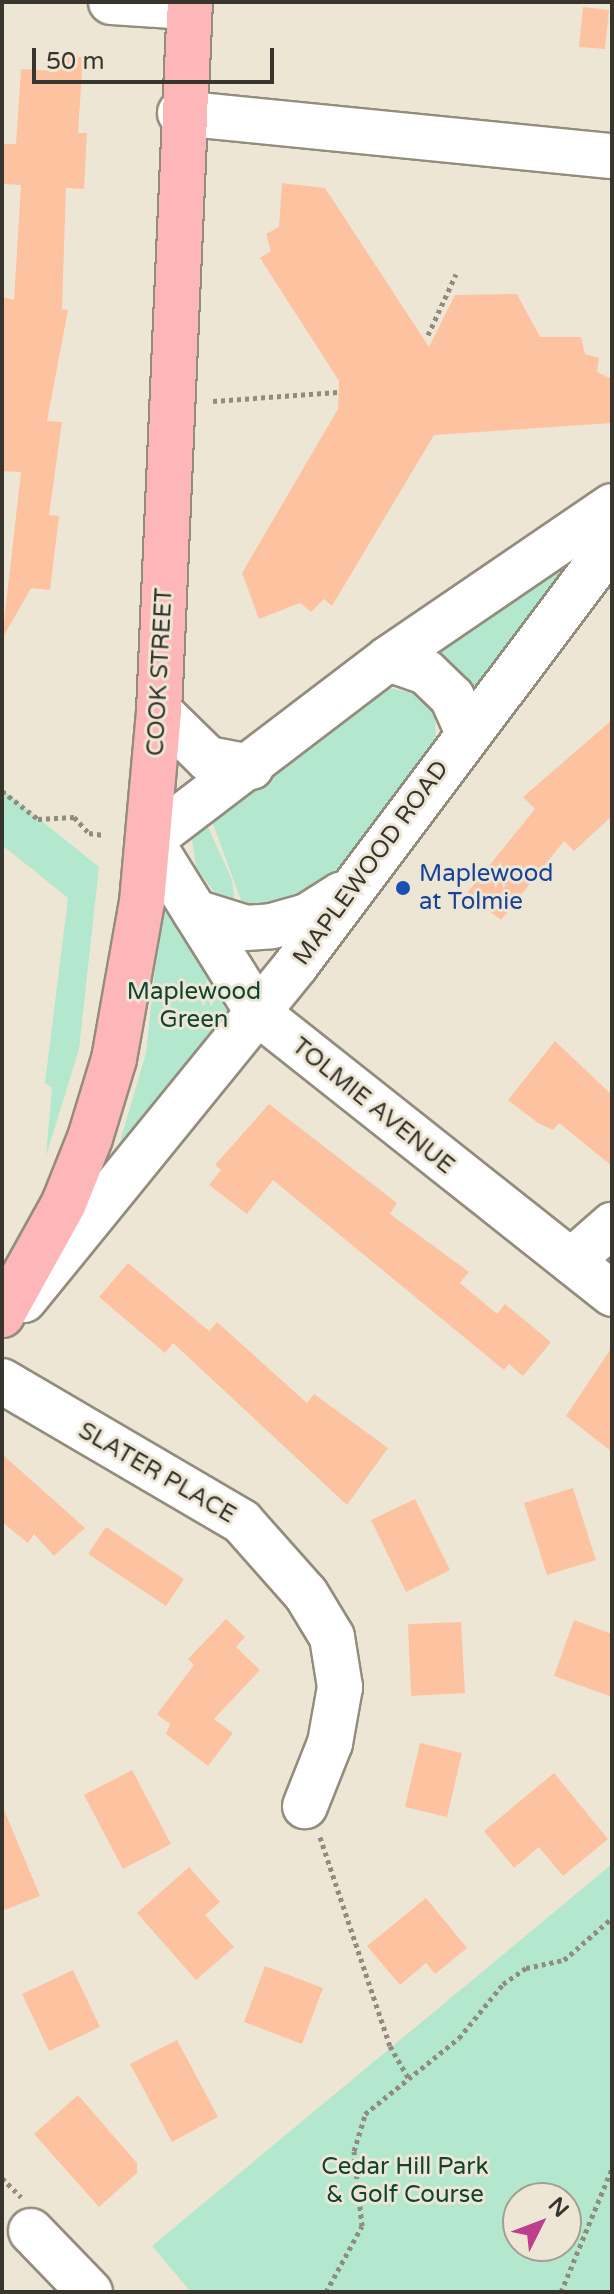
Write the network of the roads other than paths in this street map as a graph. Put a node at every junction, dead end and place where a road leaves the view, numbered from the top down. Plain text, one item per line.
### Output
1 (111, 2) edge
2 (190, 4) edge
3 (180, 113) junction
4 (612, 156) edge
5 (612, 506) edge
6 (612, 544) edge
7 (388, 659) junction
8 (159, 711) junction
9 (467, 731) junction
10 (251, 767) junction
11 (150, 840) junction
12 (356, 885) junction
13 (195, 912) junction
14 (296, 965) junction
15 (258, 1013) junction
16 (322, 1069) junction
17 (612, 1225) edge
18 (571, 1261) junction
19 (612, 1294) edge
20 (2, 1315) edge
21 (2, 1327) edge
22 (2, 1381) edge
23 (305, 1806) road end
24 (31, 2231) dead end
25 (90, 2292) edge

1 - 2 street
2 - 3 main road, COOK STREET
3 - 4 street
3 - 8 main road, COOK STREET
5 - 7 street
6 - 9 street, MAPLEWOOD ROAD
7 - 9 street
7 - 10 street
8 - 10 street
8 - 11 main road, COOK STREET
9 - 12 street, MAPLEWOOD ROAD
10 - 11 street
11 - 13 street, TOLMIE AVENUE
11 - 20 main road, COOK STREET
12 - 13 street
12 - 14 street, MAPLEWOOD ROAD
13 - 15 street, TOLMIE AVENUE
14 - 15 street, MAPLEWOOD ROAD
14 - 16 street
15 - 16 street, TOLMIE AVENUE
15 - 21 street, MAPLEWOOD ROAD
16 - 18 street, TOLMIE AVENUE
17 - 18 street
18 - 19 street, TOLMIE AVENUE
22 - 23 street, SLATER PLACE
24 - 25 street

